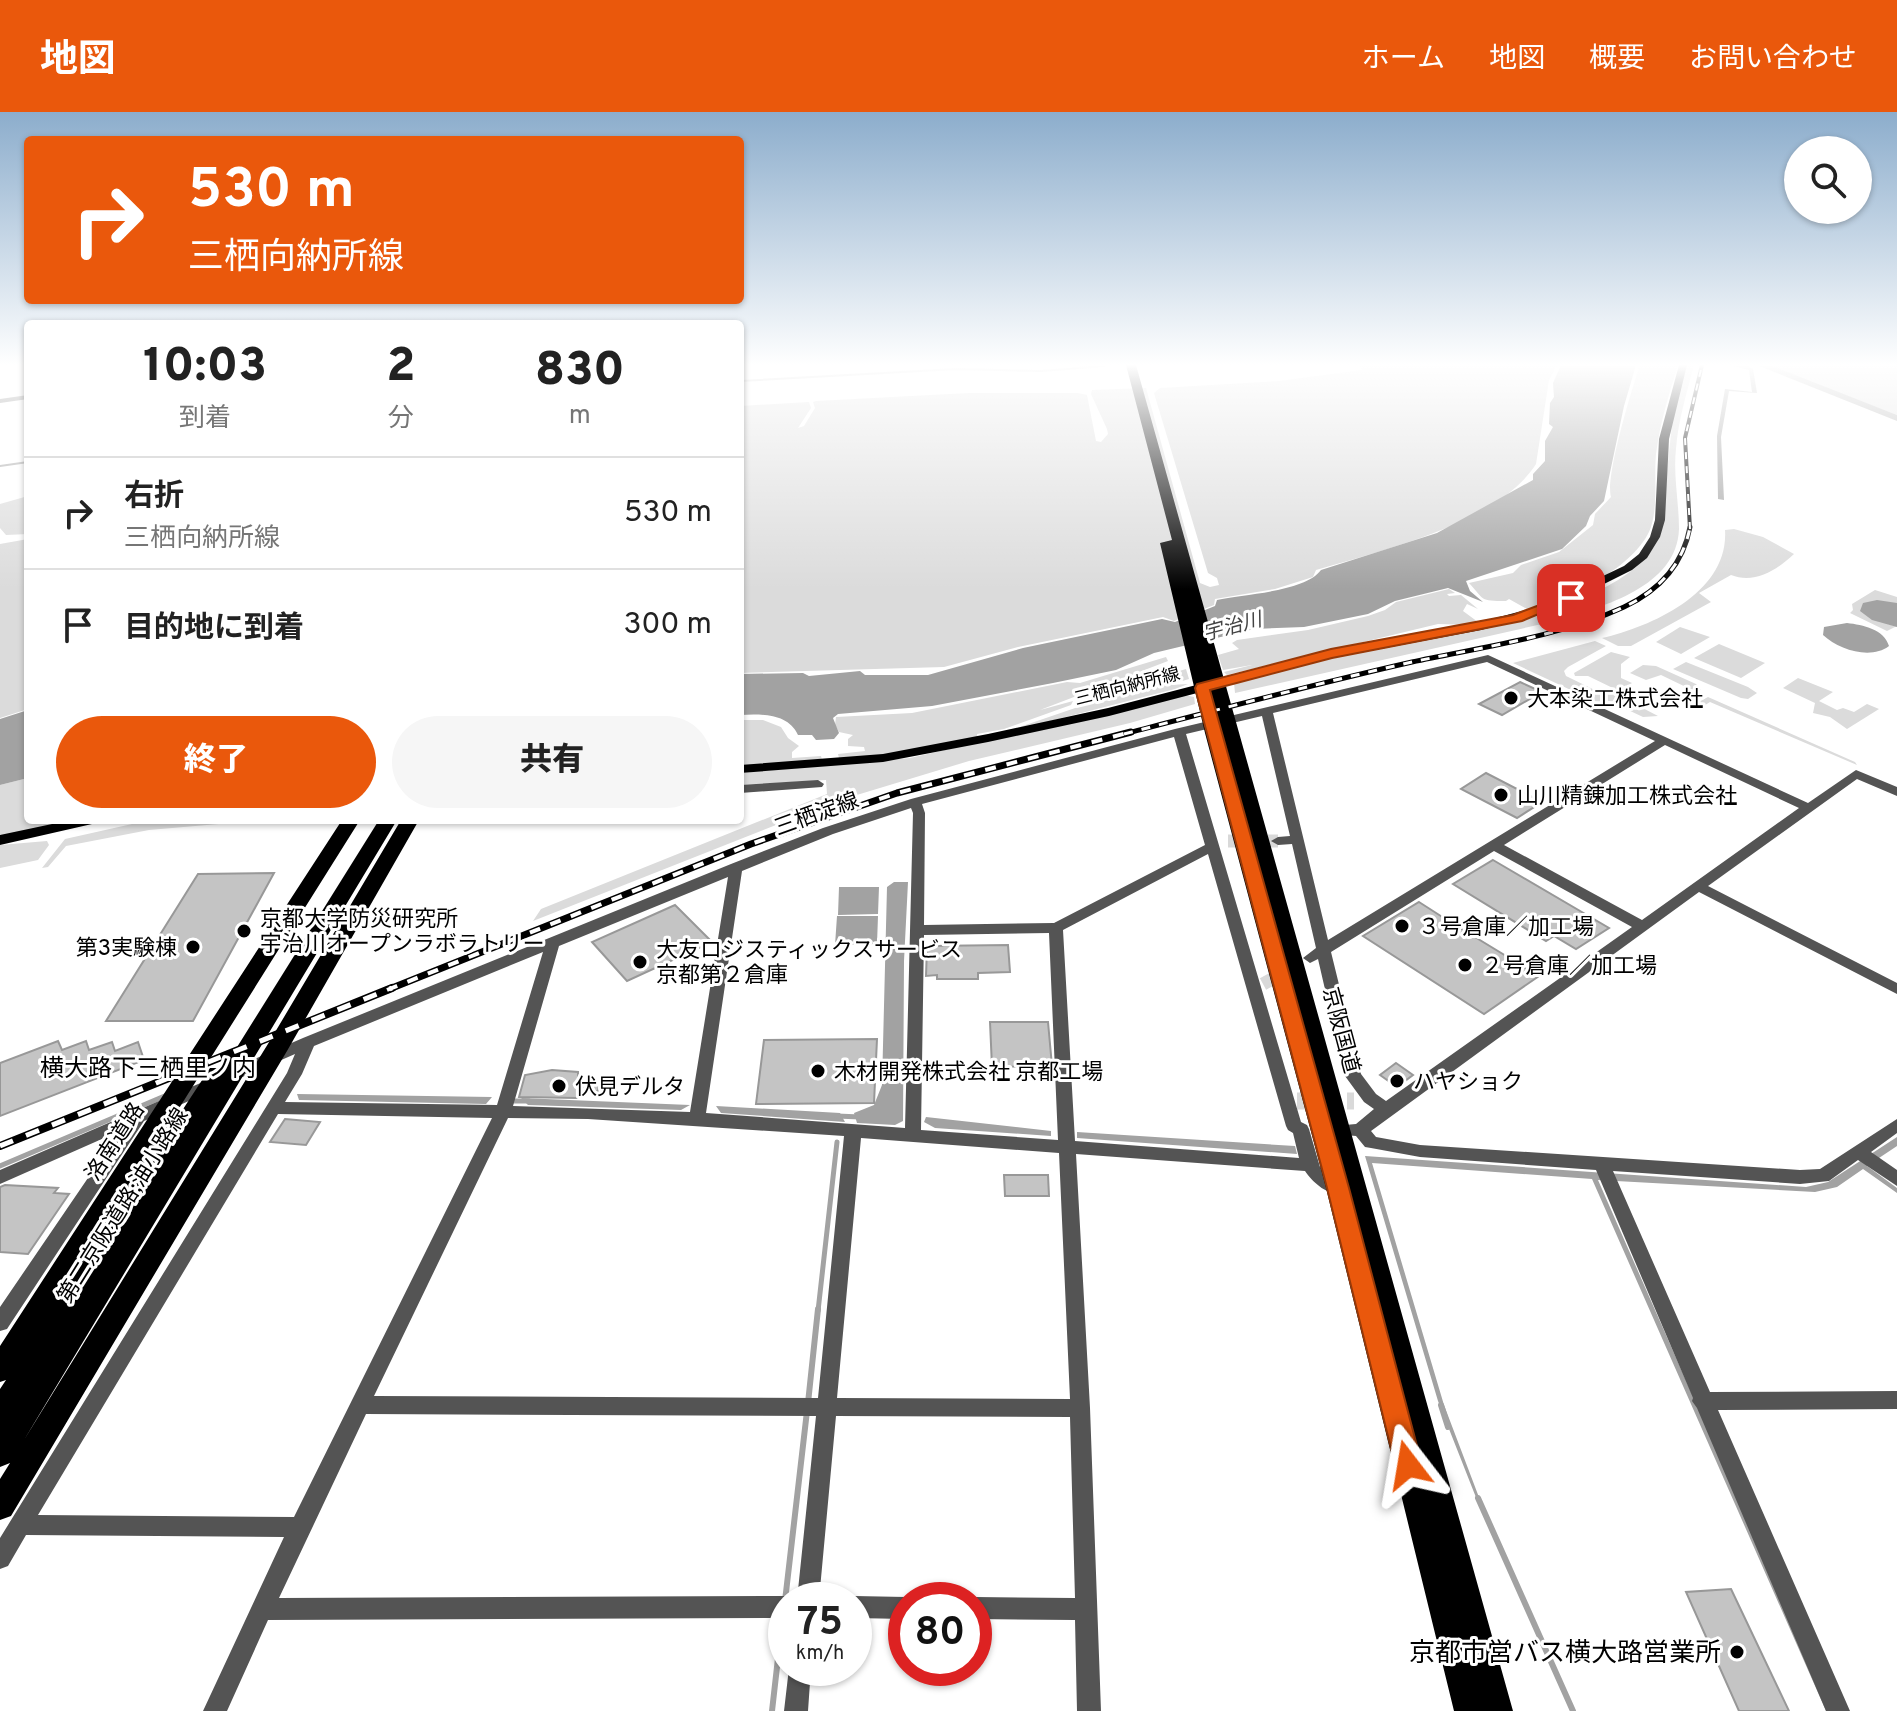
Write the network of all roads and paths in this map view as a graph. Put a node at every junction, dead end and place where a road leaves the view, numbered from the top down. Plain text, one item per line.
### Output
1 (1146, 440) edge
2 (1664, 440) edge
3 (1211, 688) junction
4 (1267, 711) junction
5 (1179, 732) junction
6 (1663, 741) junction
7 (744, 769) edge
8 (818, 784) dead end
9 (744, 789) edge
10 (1897, 792) edge
11 (915, 802) junction
12 (1809, 808) junction
13 (74, 824) edge
14 (348, 824) edge
15 (371, 824) edge
16 (386, 824) edge
17 (408, 824) edge
18 (0, 840) edge
19 (1296, 840) junction
20 (1278, 841) tunnel mouth
21 (1218, 843) junction
22 (1494, 845) junction
23 (736, 867) junction
24 (1698, 886) junction
25 (1642, 926) junction
26 (1056, 928) junction
27 (917, 930) junction
28 (553, 942) junction
29 (1316, 955) junction
30 (1897, 989) edge
31 (308, 1042) junction
32 (506, 1104) junction
33 (273, 1108) junction
34 (1386, 1109) junction
35 (698, 1112) junction
36 (137, 1119) junction
37 (1897, 1125) edge
38 (913, 1126) junction
39 (853, 1131) junction
40 (1332, 1136) junction
41 (1068, 1146) junction
42 (1866, 1157) junction
43 (1309, 1165) junction
44 (1605, 1171) junction
45 (0, 1177) edge
46 (1897, 1179) edge
47 (1342, 1181) junction
48 (0, 1323) edge
49 (0, 1370) edge
50 (1897, 1400) edge
51 (1702, 1401) junction
52 (362, 1405) junction
53 (825, 1408) junction
54 (1080, 1408) junction
55 (0, 1414) edge
56 (0, 1453) edge
57 (0, 1506) edge
58 (22, 1525) junction
59 (300, 1527) junction
60 (0, 1558) edge
61 (810, 1582) edge
62 (768, 1607) edge
63 (992, 1608) edge
64 (264, 1609) junction
65 (1085, 1609) junction
66 (798, 1686) edge
67 (215, 1711) edge
68 (796, 1711) edge
69 (1089, 1711) edge
70 (1471, 1711) edge
71 (1496, 1711) edge
72 (1838, 1711) edge

1 - 3 highway, 京阪国道
2 - 3 main road, 三栖向納所線
3 - 7 main road, 三栖向納所線
3 - 40 highway, 京阪国道
4 - 5 street, 三栖淀線
4 - 6 street, 三栖淀線
4 - 19 street
5 - 11 street, 三栖淀線
5 - 21 street
6 - 12 street
6 - 22 street
8 - 9 street
10 - 12 street
11 - 23 street, 三栖淀線
11 - 27 street
12 - 24 street
13 - 18 main road
14 - 49 highway, 洛南道路
15 - 55 highway, 第二京阪道路;油小路線
16 - 56 highway, 第二京阪道路;油小路線
17 - 57 highway
19 - 20 street
19 - 29 street
21 - 26 street
21 - 40 street
22 - 25 street
22 - 29 street
23 - 28 street, 三栖淀線
23 - 35 street
24 - 25 street
24 - 30 street
25 - 34 street
26 - 27 street
26 - 41 street
27 - 38 street
28 - 31 street, 三栖淀線
28 - 32 street
29 - 34 street
31 - 33 street
31 - 36 street, 三栖淀線
32 - 33 street
32 - 35 street
32 - 52 street
33 - 58 street
34 - 40 street
35 - 39 street
36 - 45 street, 三栖淀線
36 - 48 street
37 - 42 street
38 - 39 street
38 - 41 street
39 - 53 street
40 - 43 street
40 - 44 street
40 - 47 highway, 京阪国道
41 - 43 street
41 - 54 street
42 - 44 street
42 - 46 street
43 - 47 street
44 - 51 street
47 - 70 highway, 京阪国道
47 - 71 highway, 京阪国道
50 - 51 street
51 - 72 street
52 - 53 street
52 - 59 street
53 - 54 street
53 - 61 street
54 - 65 street
58 - 59 street
58 - 60 street
59 - 64 street
62 - 64 street
63 - 65 street
64 - 67 street
65 - 69 street
66 - 68 street

